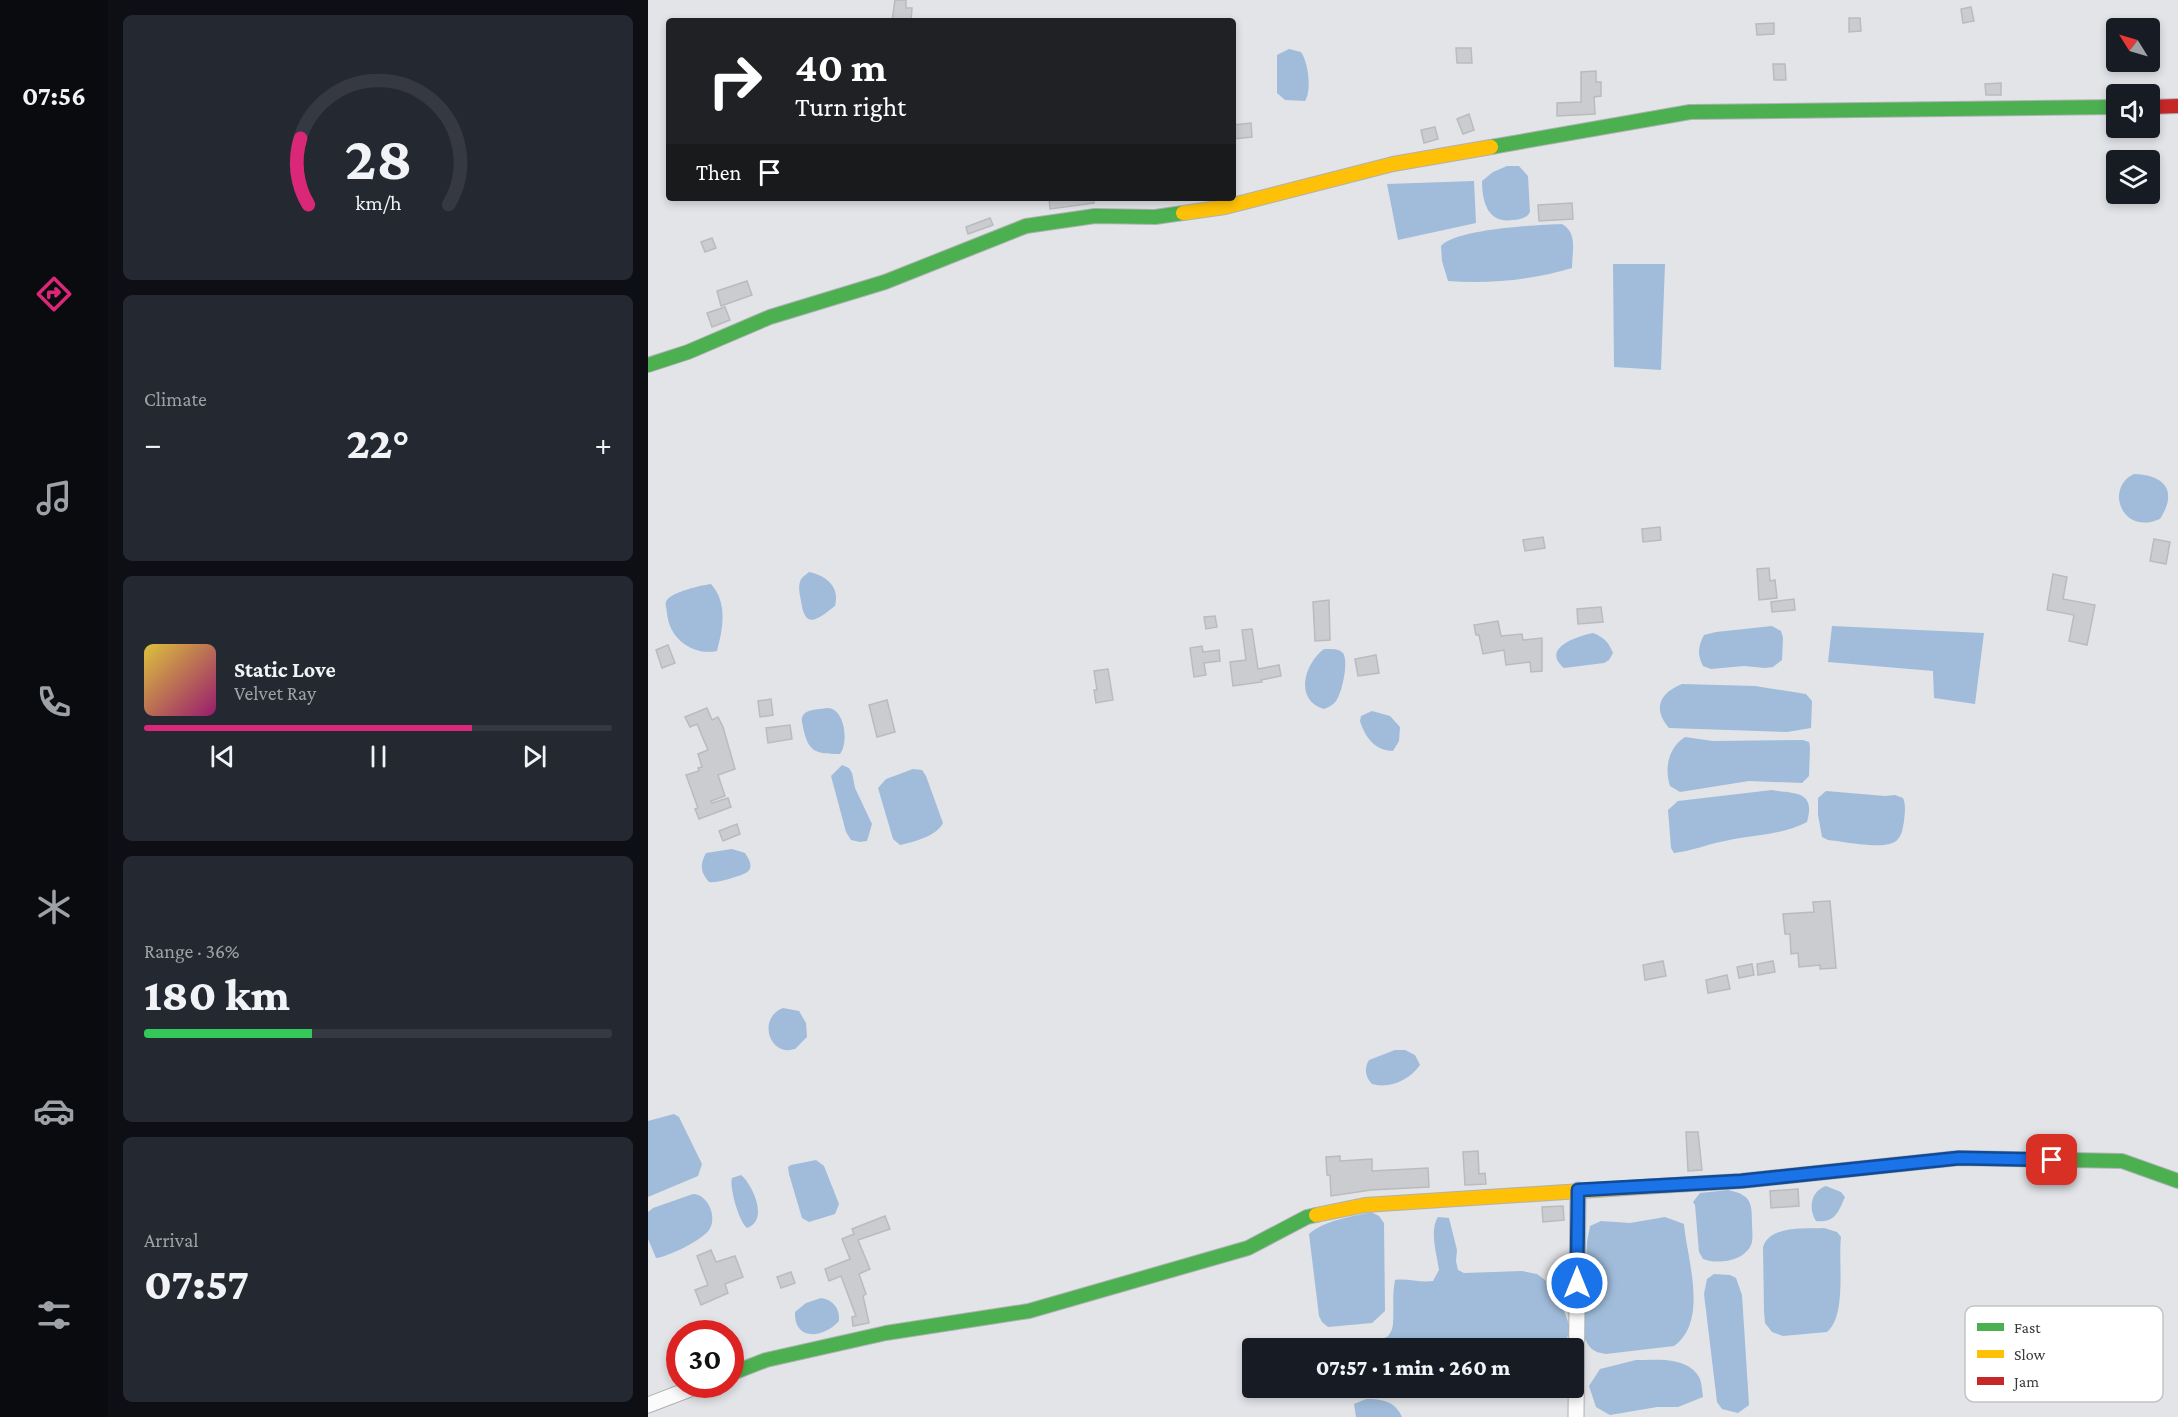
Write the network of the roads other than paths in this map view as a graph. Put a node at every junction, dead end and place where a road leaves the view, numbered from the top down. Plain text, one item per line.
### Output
1 (2178, 106) edge
2 (2106, 107) edge
3 (2160, 107) edge
4 (648, 365) edge
5 (2178, 1181) edge
6 (1578, 1190) junction
7 (744, 1369) edge
8 (666, 1398) edge
9 (648, 1405) edge
10 (1576, 1417) edge

1 - 3 street
2 - 4 street
5 - 6 street
6 - 7 street
6 - 10 street
8 - 9 street

